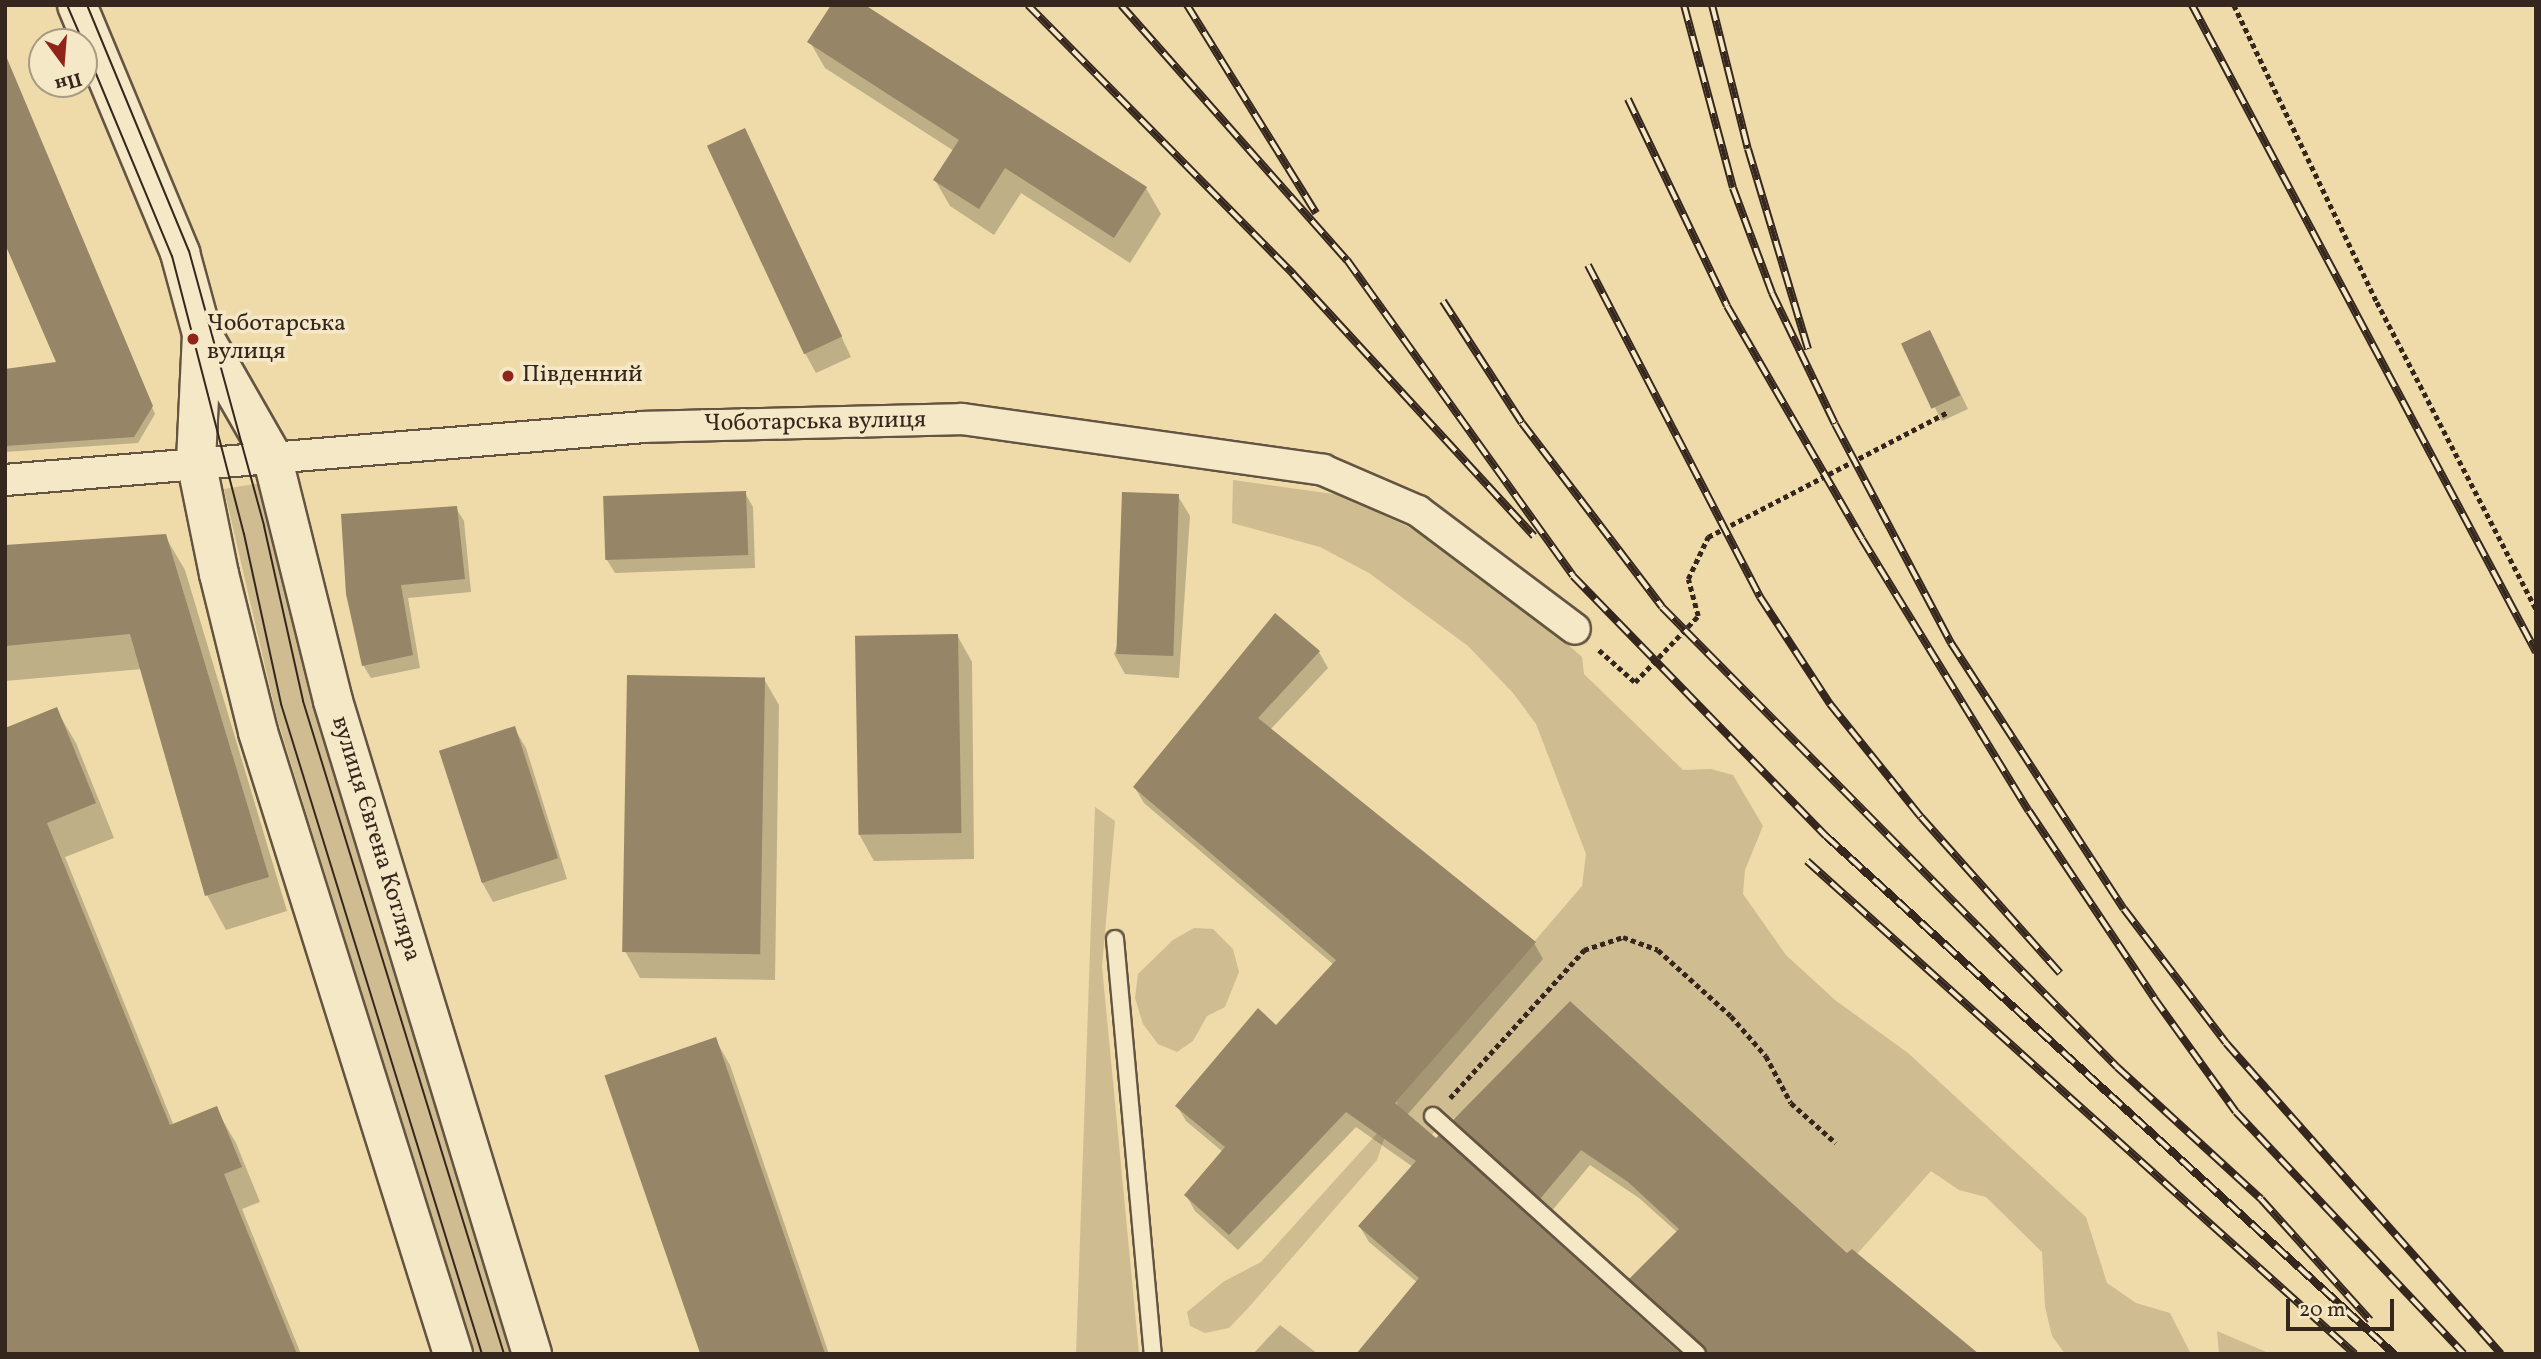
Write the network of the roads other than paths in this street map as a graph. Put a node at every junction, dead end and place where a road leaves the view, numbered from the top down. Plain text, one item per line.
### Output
1 (77, 5) edge
2 (202, 334) junction
3 (272, 456) junction
4 (196, 461) junction
5 (5, 480) edge
6 (1574, 629) road end
7 (1115, 939) dead end
8 (1433, 1116) road end
9 (453, 1354) edge
10 (533, 1354) edge
11 (1153, 1354) edge
12 (1697, 1354) edge

1 - 2 main road, вулиця Євгена Котляра
2 - 3 main road, вулиця Євгена Котляра
2 - 4 main road, вулиця Євгена Котляра
3 - 4 street, Чоботарська вулиця
3 - 6 street, Чоботарська вулиця
3 - 10 main road, вулиця Євгена Котляра
4 - 5 street, Чоботарська вулиця
4 - 9 main road, вулиця Євгена Котляра
7 - 11 lane
8 - 12 lane

